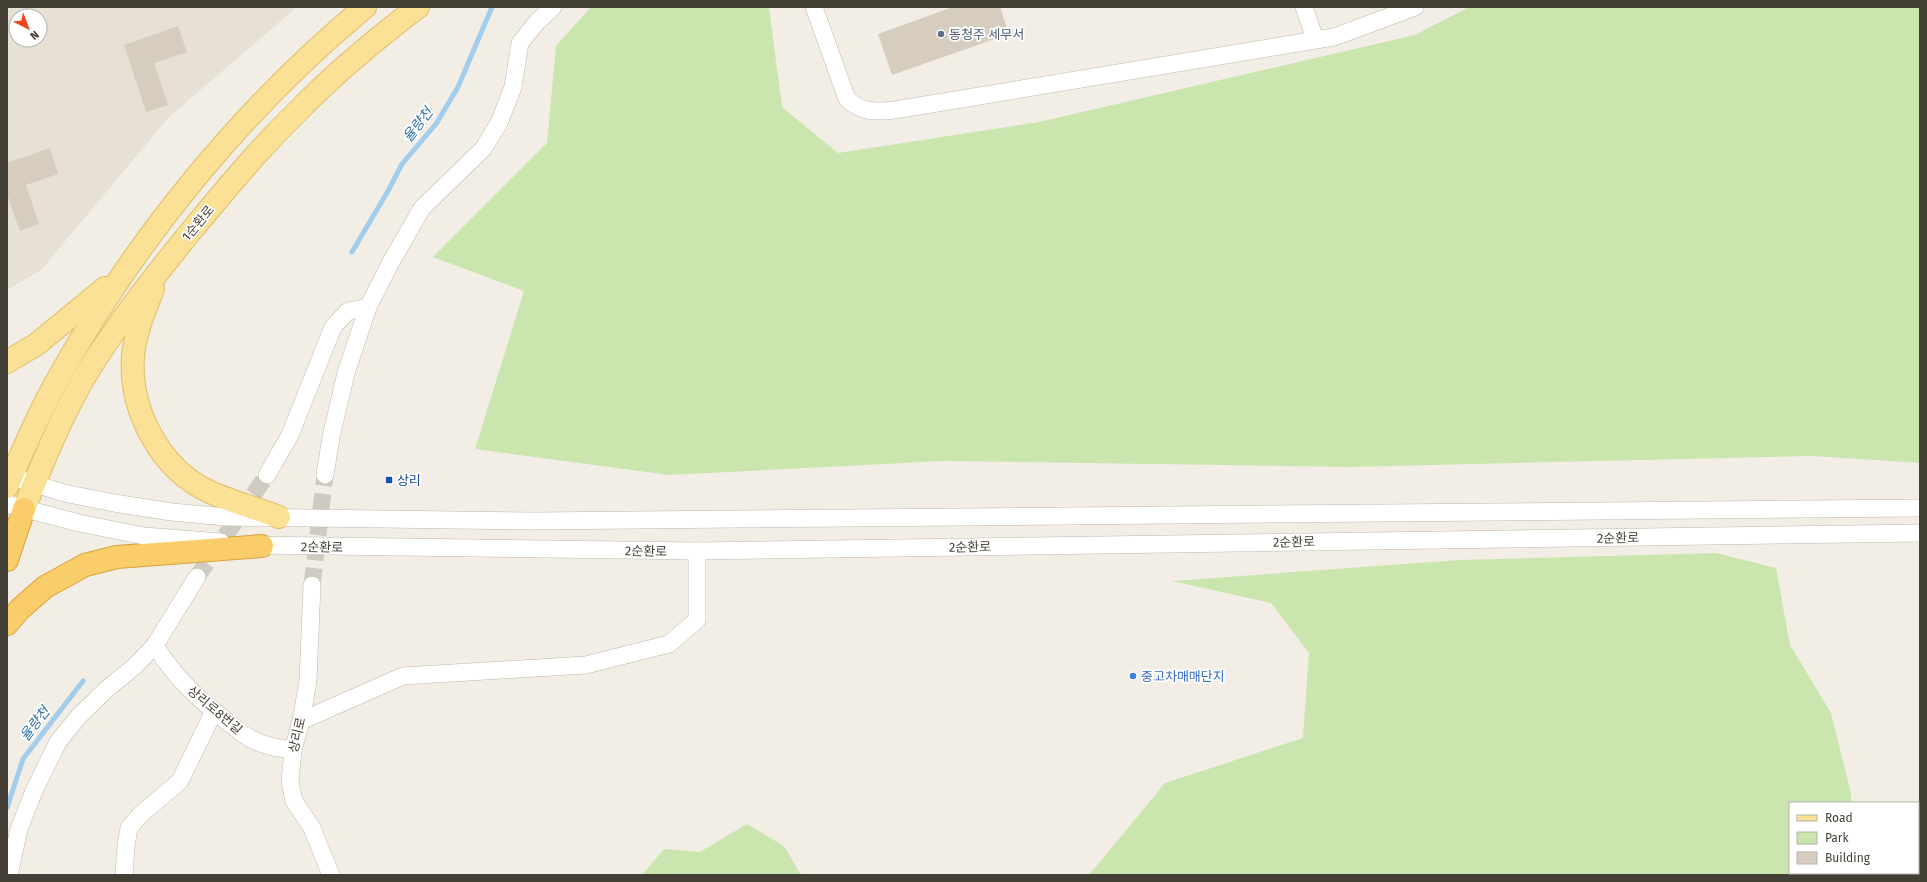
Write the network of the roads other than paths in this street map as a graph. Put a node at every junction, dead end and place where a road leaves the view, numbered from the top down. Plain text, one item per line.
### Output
1 (365, 7) edge
2 (418, 7) edge
3 (553, 7) edge
4 (814, 7) edge
5 (1304, 7) edge
6 (1415, 7) edge
7 (1315, 39) junction
8 (164, 264) junction
9 (130, 265) junction
10 (368, 307) junction
11 (7, 362) edge
12 (267, 475) tunnel mouth
13 (325, 476) tunnel mouth
14 (8, 479) edge
15 (34, 484) junction
16 (15, 506) edge
17 (1920, 508) edge
18 (279, 517) junction
19 (1920, 533) edge
20 (262, 546) junction
21 (697, 551) junction
22 (7, 560) edge
23 (197, 577) tunnel mouth
24 (312, 585) tunnel mouth
25 (7, 624) edge
26 (155, 645) junction
27 (214, 711) junction
28 (301, 721) junction
29 (293, 750) junction
30 (13, 829) edge
31 (9, 875) edge
32 (124, 875) edge
33 (331, 875) edge

1 - 9 main road
2 - 8 main road, 1순환로
3 - 10 street
4 - 7 street
5 - 7 street
6 - 7 street
8 - 15 main road, 1순환로
8 - 18 main road
9 - 11 main road
9 - 14 main road
10 - 12 street
10 - 13 street
14 - 15 street
15 - 16 main road, 1순환로
15 - 18 street, 2순환로
16 - 20 street, 2순환로
16 - 22 highway
17 - 18 street, 2순환로
19 - 21 street, 2순환로
20 - 21 street, 2순환로
20 - 25 highway
21 - 28 street
23 - 26 street
24 - 28 street, 상리로
26 - 27 street, 상리로8번길
26 - 30 street
27 - 29 street, 상리로8번길
27 - 32 street
28 - 29 street, 상리로
29 - 33 street, 상리로
30 - 31 street

